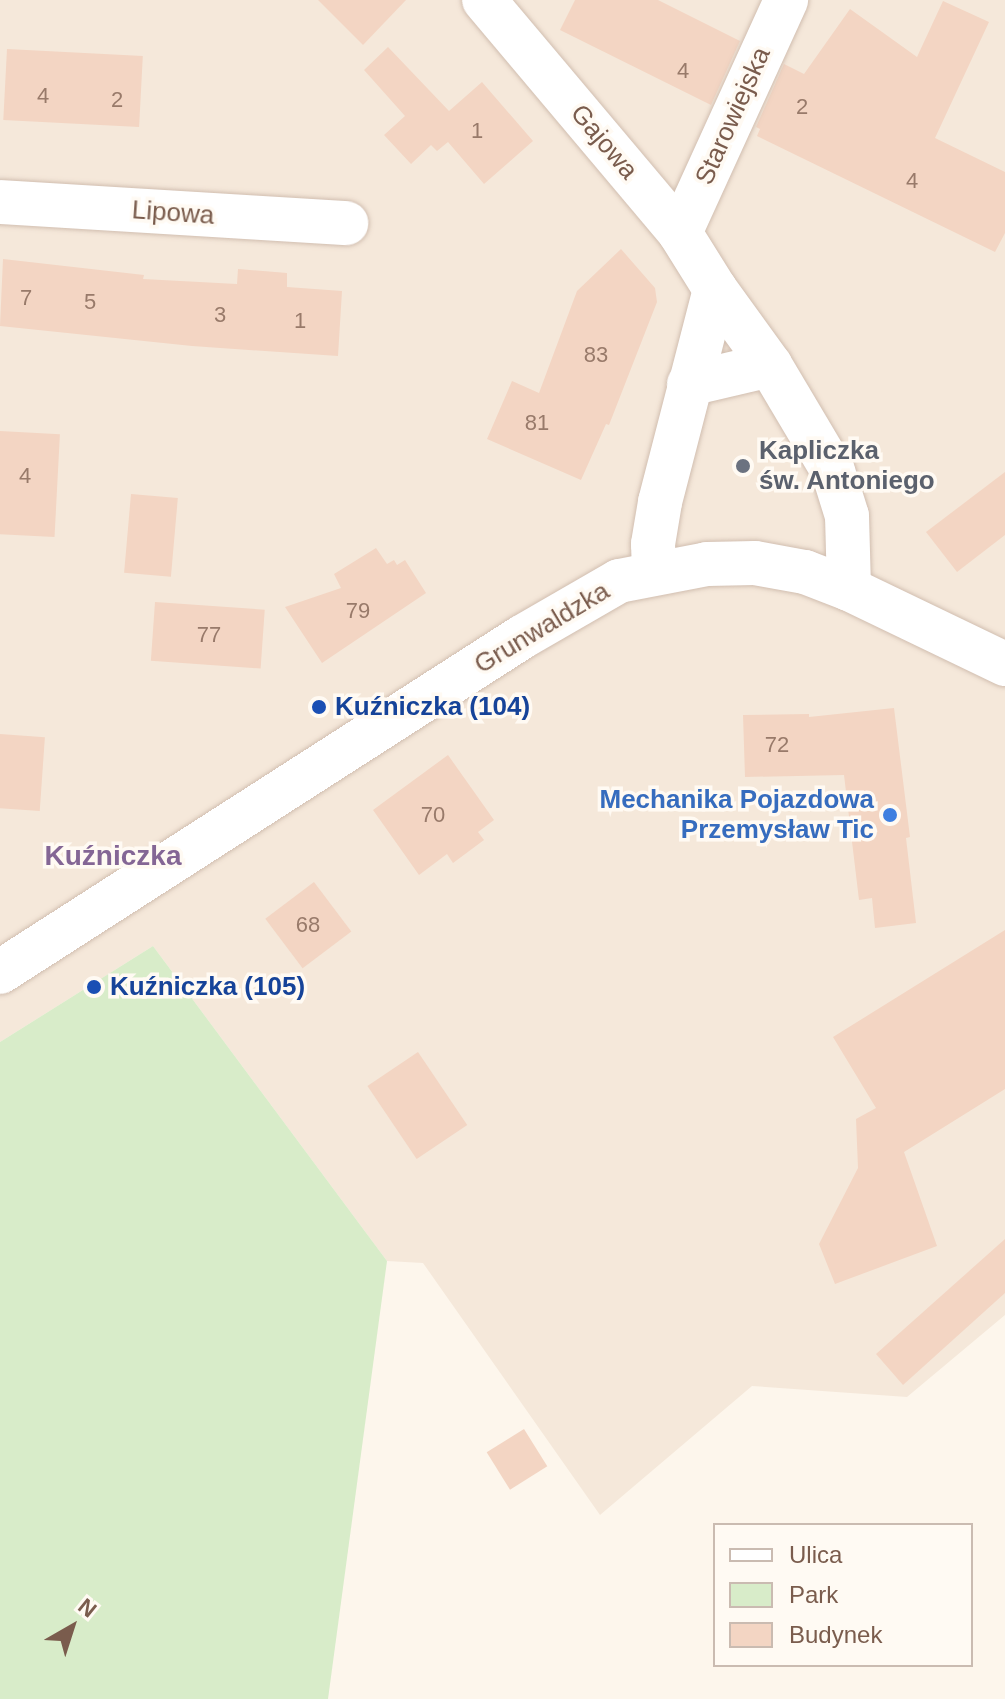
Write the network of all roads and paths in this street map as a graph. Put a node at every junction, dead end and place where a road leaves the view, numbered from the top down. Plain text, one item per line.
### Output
1 (484, 0) edge
2 (786, 0) edge
3 (0, 202) edge
4 (346, 223) dead end
5 (680, 233) junction
6 (715, 289) junction
7 (770, 365) junction
8 (689, 384) junction
9 (654, 572) junction
10 (849, 589) junction
11 (1005, 664) edge
12 (0, 972) edge

1 - 5 street, Gajowa
2 - 5 street, Starowiejska
3 - 4 street, Lipowa
5 - 6 street, Gajowa
6 - 7 street, Gajowa
6 - 8 street
7 - 8 street
7 - 10 street, Gajowa
8 - 9 street
9 - 10 street, Grunwaldzka
9 - 12 street, Grunwaldzka
10 - 11 street, Grunwaldzka

